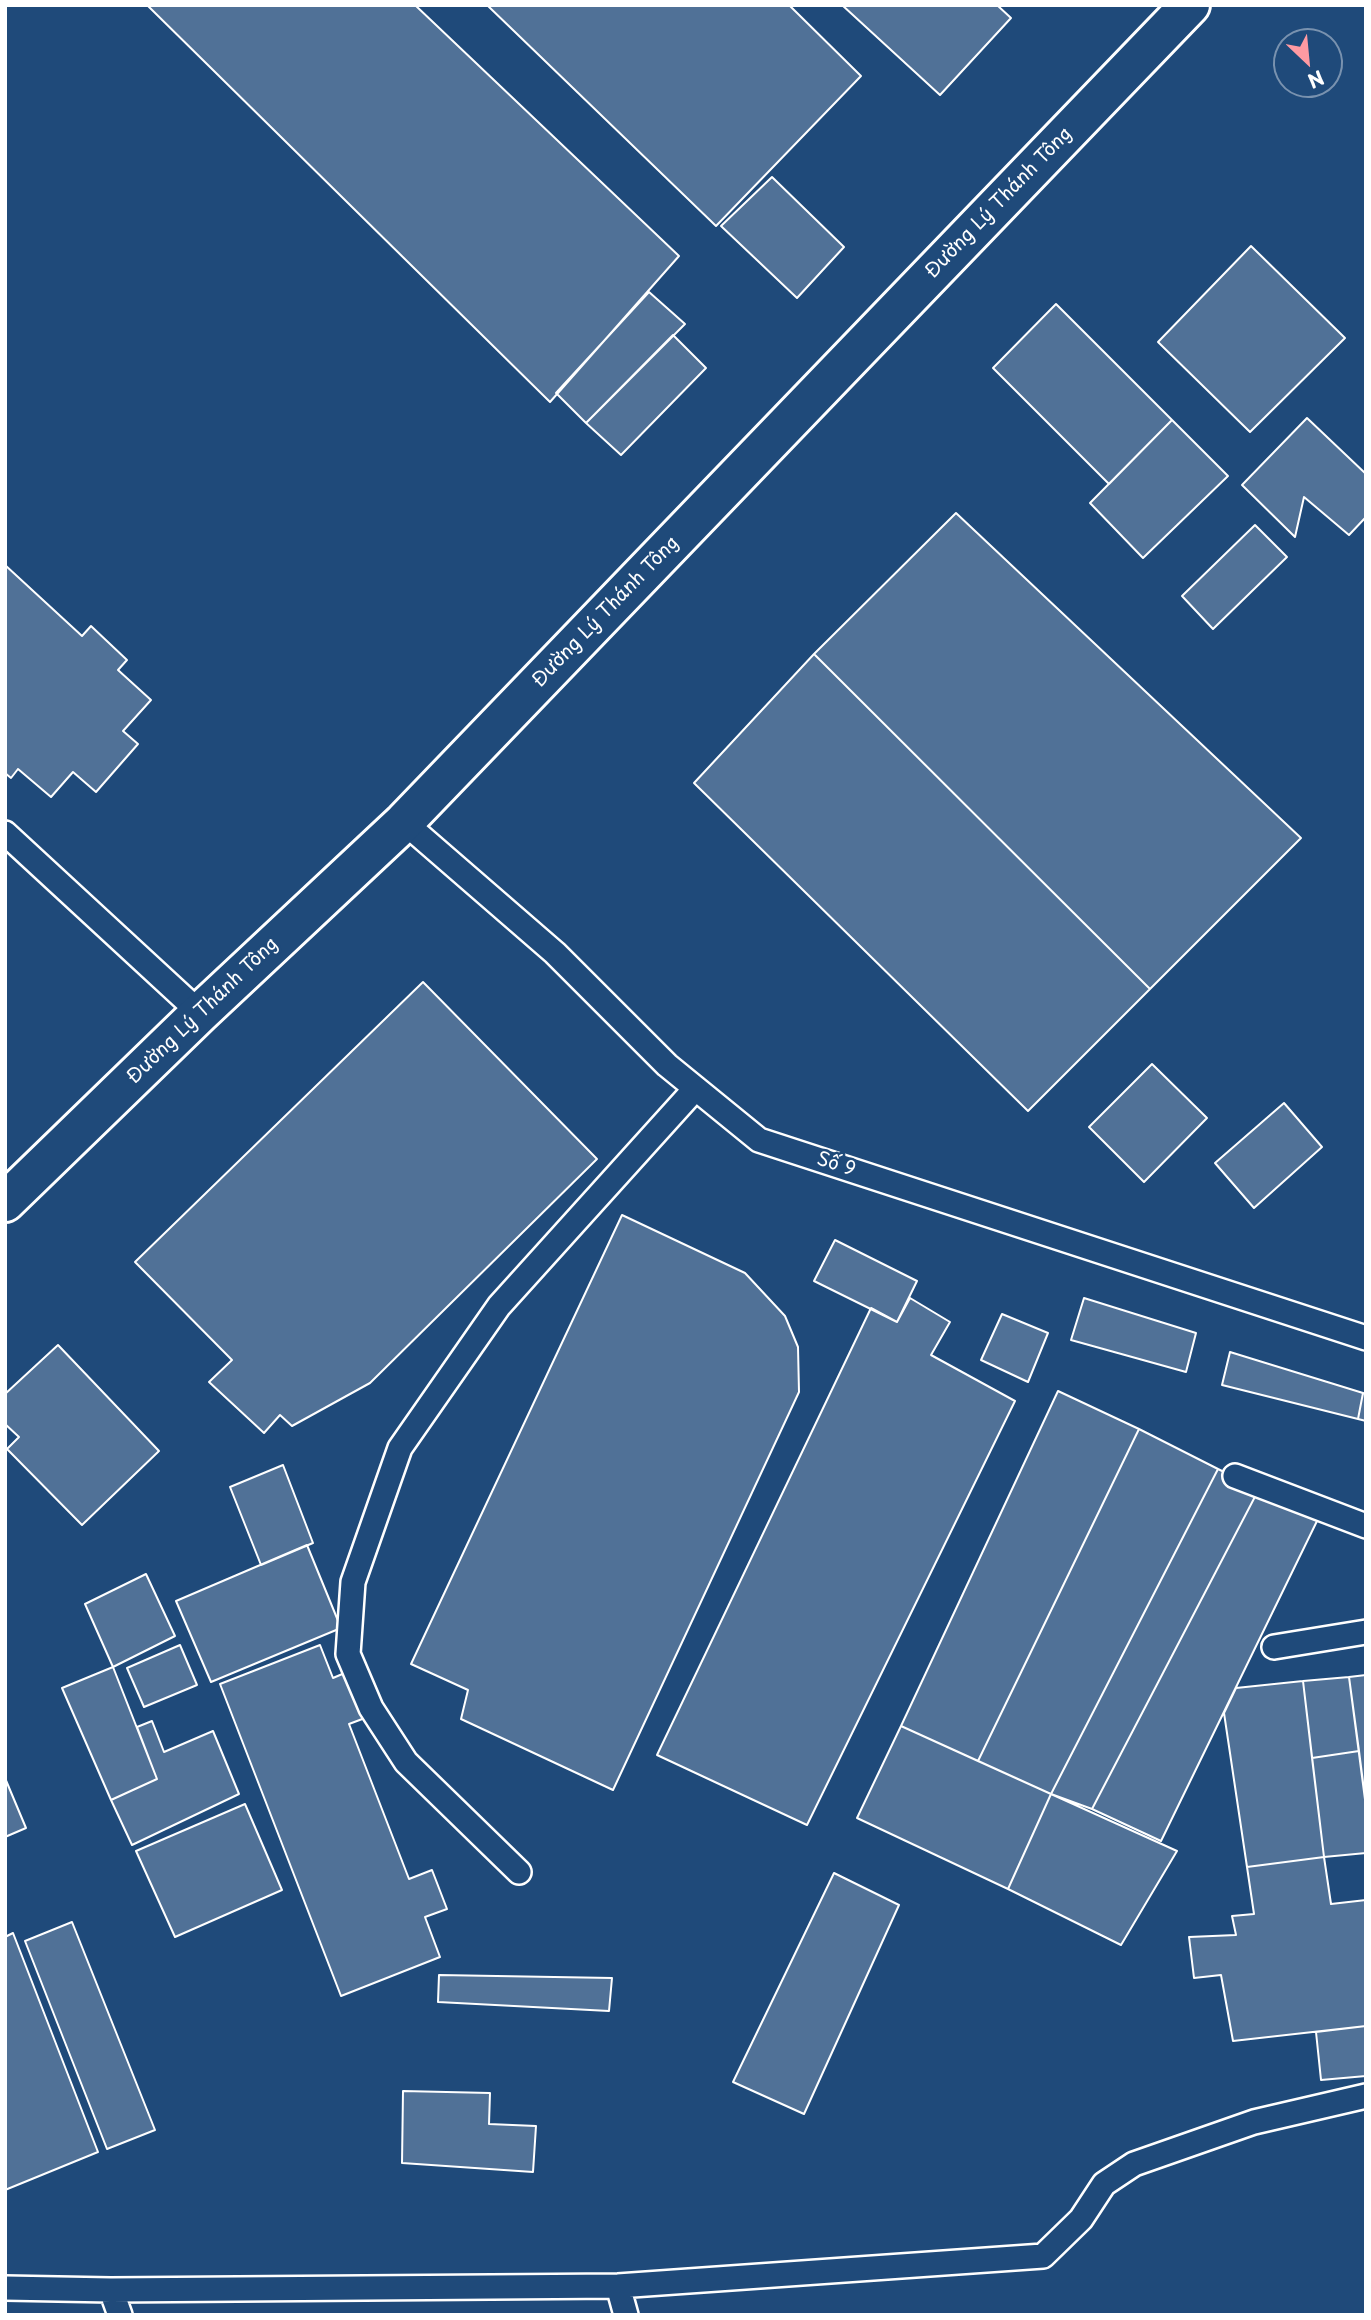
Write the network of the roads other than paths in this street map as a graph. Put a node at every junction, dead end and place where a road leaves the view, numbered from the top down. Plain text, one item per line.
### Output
1 (1190, 5) edge
2 (404, 822) junction
3 (5, 833) edge
4 (200, 1013) junction
5 (695, 1089) junction
6 (5, 1202) edge
7 (1366, 1338) edge
8 (1235, 1476) dead end
9 (1366, 1526) edge
10 (1366, 1632) edge
11 (1274, 1647) dead end
12 (519, 1872) dead end
13 (1366, 2096) edge
14 (618, 2286) junction
15 (5, 2288) edge
16 (111, 2290) junction
17 (120, 2315) edge
18 (626, 2315) edge

1 - 2 street, Đường Lý Thánh Tông
2 - 4 street, Đường Lý Thánh Tông
2 - 5 lane, Số 9
3 - 4 lane
4 - 6 street, Đường Lý Thánh Tông
5 - 7 lane, Số 9
5 - 12 lane
8 - 9 lane
10 - 11 lane
13 - 14 lane
14 - 16 lane
14 - 18 lane
15 - 16 lane
16 - 17 lane

